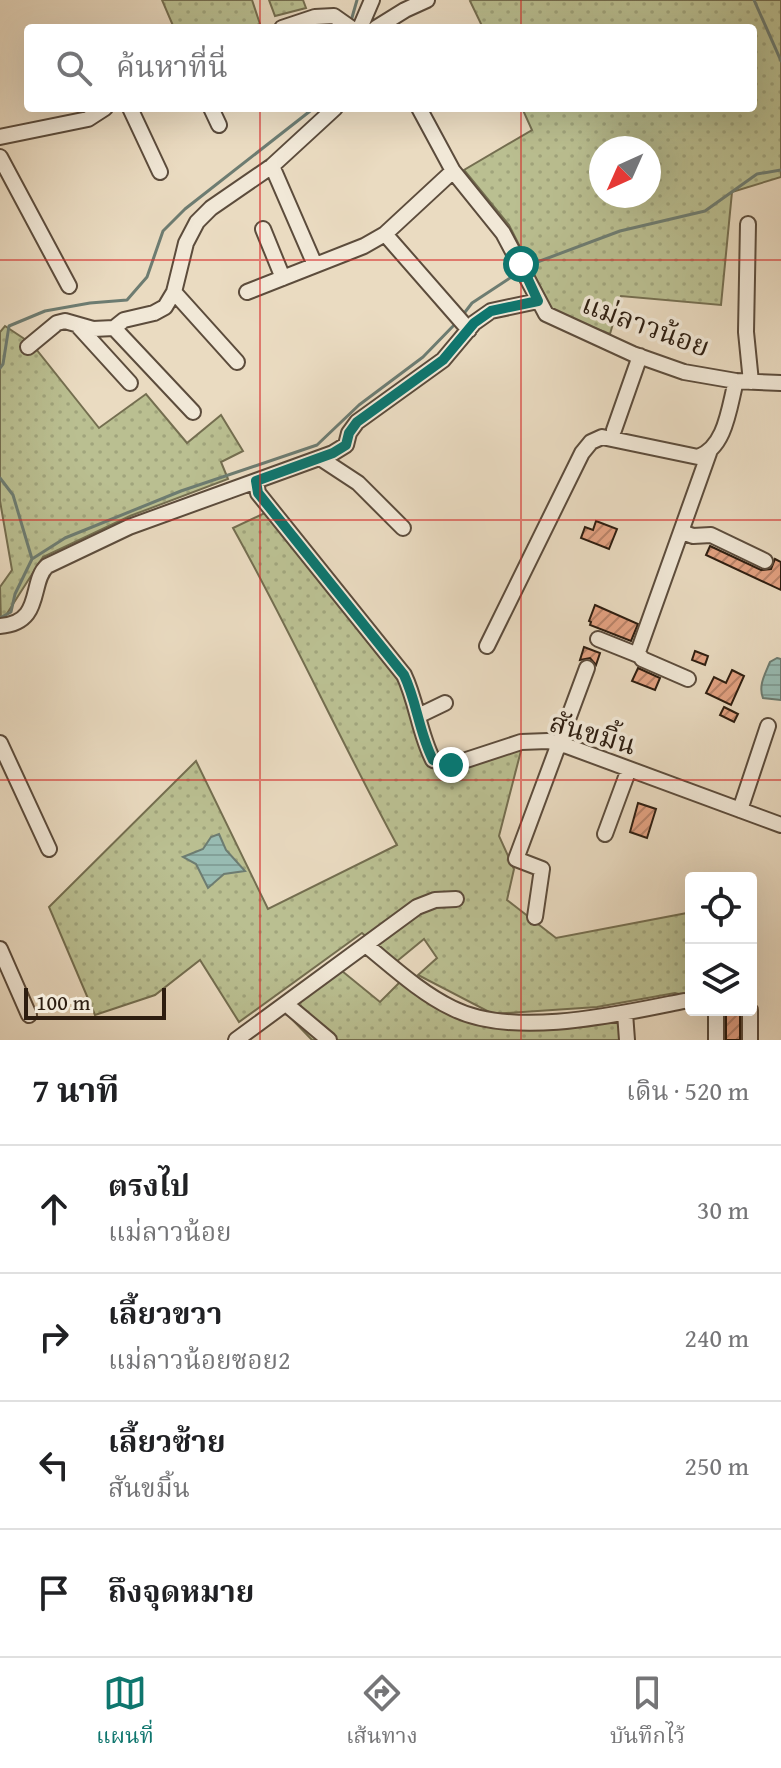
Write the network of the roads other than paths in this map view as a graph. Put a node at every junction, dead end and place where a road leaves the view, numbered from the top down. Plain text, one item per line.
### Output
1 (372, 0) edge
2 (427, 0) edge
3 (294, 24) edge
4 (345, 24) edge
5 (362, 24) edge
6 (382, 24) edge
7 (99, 112) edge
8 (132, 112) edge
9 (213, 112) edge
10 (331, 112) edge
11 (421, 112) edge
12 (219, 125) dead end
13 (0, 137) edge
14 (0, 157) edge
15 (272, 166) junction
16 (453, 171) junction
17 (160, 172) dead end
18 (748, 224) dead end
19 (263, 229) dead end
20 (385, 234) junction
21 (315, 265) junction
22 (283, 278) junction
23 (69, 286) dead end
24 (174, 292) junction
25 (247, 292) dead end
26 (538, 301) junction
27 (77, 324) junction
28 (114, 328) junction
29 (469, 330) junction
30 (28, 347) dead end
31 (640, 356) junction
32 (237, 362) dead end
33 (743, 382) junction
34 (130, 383) dead end
35 (781, 383) edge
36 (193, 412) dead end
37 (614, 430) dead end
38 (709, 453) junction
39 (320, 458) junction
40 (256, 481) junction
41 (403, 528) dead end
42 (682, 532) junction
43 (765, 561) dead end
44 (0, 626) edge
45 (598, 639) dead end
46 (487, 646) dead end
47 (638, 655) junction
48 (587, 668) dead end
49 (688, 679) dead end
50 (445, 703) dead end
51 (418, 716) junction
52 (768, 726) dead end
53 (0, 743) edge
54 (560, 744) junction
55 (629, 769) junction
56 (740, 810) junction
57 (781, 825) edge
58 (605, 834) dead end
59 (49, 849) dead end
60 (456, 899) dead end
61 (535, 917) dead end
62 (367, 946) junction
63 (0, 949) edge
64 (684, 1001) dead end
65 (286, 1004) junction
66 (625, 1013) junction
67 (29, 1015) dead end
68 (716, 1016) edge
69 (750, 1016) edge
70 (236, 1040) edge
71 (329, 1040) edge
72 (627, 1040) edge
73 (716, 1040) edge
74 (750, 1040) edge

1 - 5 street
2 - 6 street
3 - 4 street
7 - 13 street
8 - 17 street
9 - 12 street
10 - 15 street
11 - 16 street, แม่ลาวน้อย
14 - 23 street
15 - 21 street
15 - 24 street
16 - 20 street
16 - 26 street, แม่ลาวน้อย
18 - 33 street
19 - 22 street
20 - 21 street
20 - 29 street
21 - 22 street
22 - 25 street
24 - 28 street
24 - 32 street
26 - 29 street
26 - 31 street, แม่ลาวน้อย
27 - 28 street
27 - 30 street
27 - 34 street
28 - 36 street
29 - 39 street
31 - 33 street, แม่ลาวน้อย
31 - 37 street
33 - 35 street, แม่ลาวน้อย
33 - 38 street
38 - 42 street
38 - 46 street
39 - 40 street
39 - 41 street
40 - 44 street
40 - 51 street, สันขมิ้น
42 - 43 street
42 - 47 street
45 - 47 street
47 - 49 street
48 - 54 street
50 - 51 street
51 - 54 street, สันขมิ้น
52 - 56 street
53 - 59 street
54 - 55 street, สันขมิ้น
54 - 61 street
55 - 56 street, สันขมิ้น
55 - 58 street
56 - 57 street, สันขมิ้น
60 - 62 street
62 - 65 street
62 - 66 street
63 - 67 street
64 - 66 street
65 - 70 street
65 - 71 street
66 - 72 street
68 - 73 street
69 - 74 street

